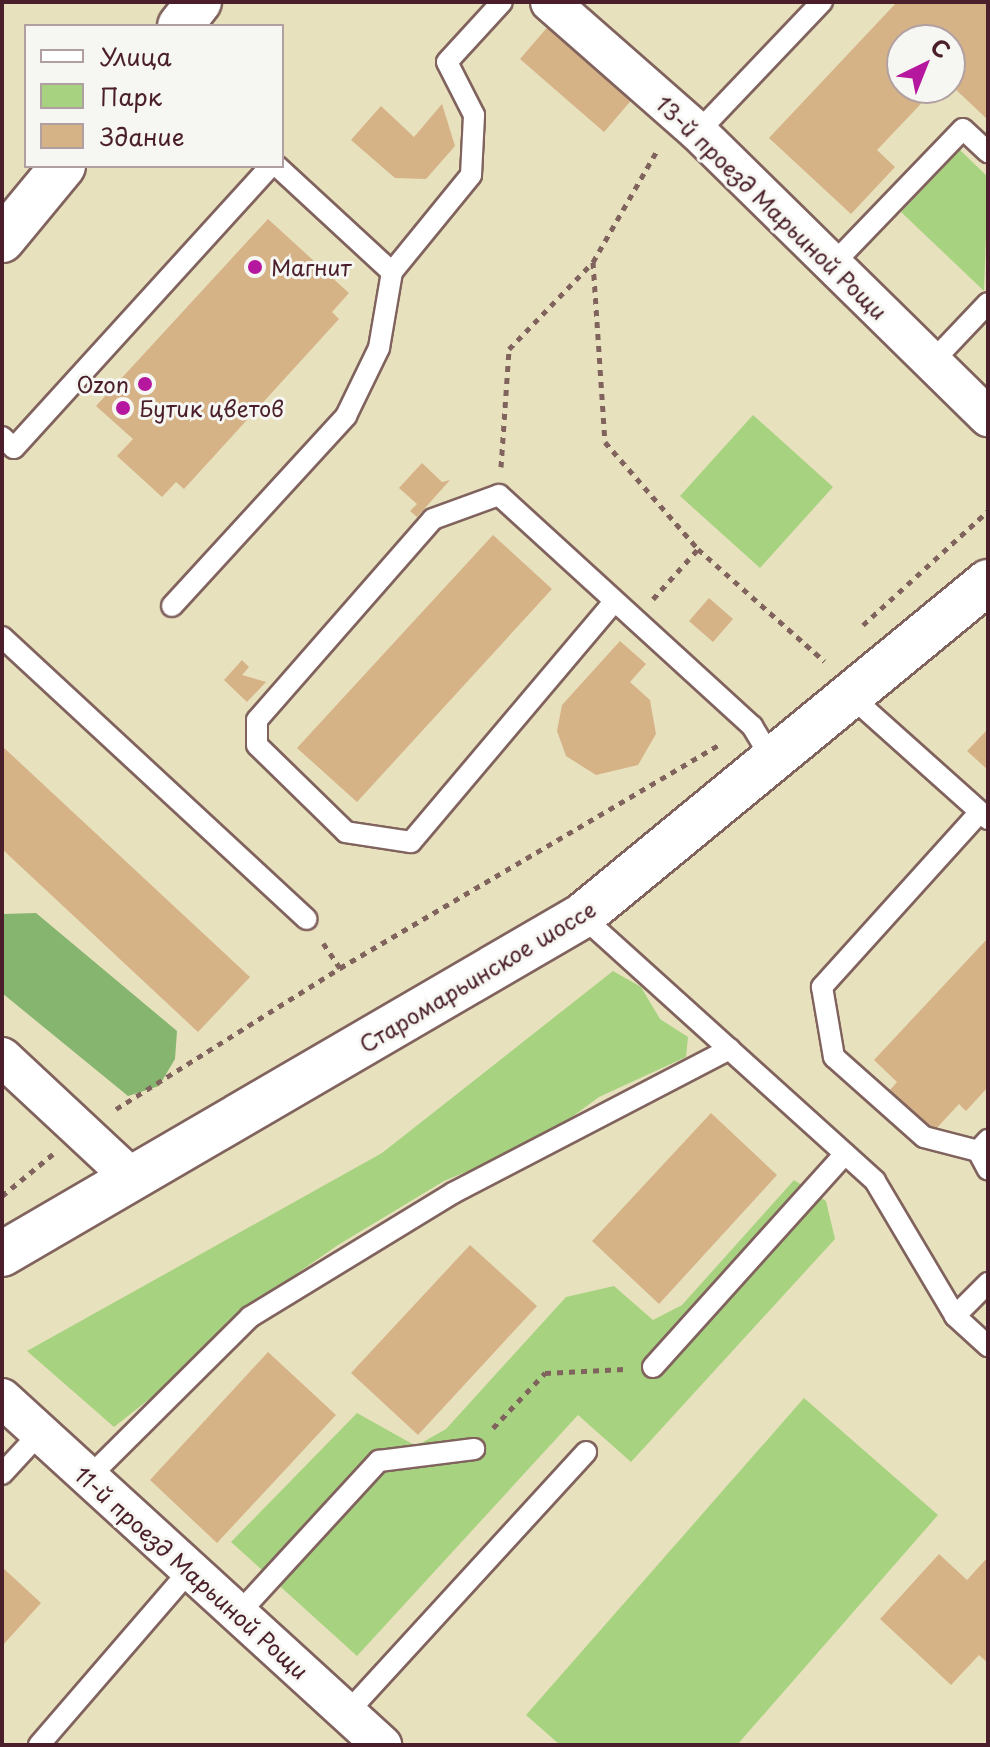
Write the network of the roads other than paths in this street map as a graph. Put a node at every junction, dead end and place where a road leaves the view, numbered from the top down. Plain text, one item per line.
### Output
1 (199, 2) edge
2 (502, 2) edge
3 (550, 2) edge
4 (822, 2) edge
5 (182, 24) edge
6 (682, 135) junction
7 (988, 152) edge
8 (61, 168) edge
9 (272, 168) edge
10 (276, 168) edge
11 (2, 240) edge
12 (833, 264) junction
13 (392, 272) junction
14 (988, 303) edge
15 (932, 362) junction
16 (988, 417) edge
17 (2, 437) edge
18 (988, 582) edge
19 (613, 603) junction
20 (172, 606) dead end
21 (2, 637) edge
22 (854, 699) junction
23 (762, 742) junction
24 (984, 816) edge
25 (582, 916) junction
26 (307, 919) road end
27 (730, 1049) junction
28 (2, 1057) edge
29 (983, 1145) edge
30 (845, 1154) junction
31 (988, 1170) edge
32 (134, 1180) junction
33 (2, 1254) edge
34 (988, 1283) edge
35 (955, 1316) junction
36 (988, 1346) edge
37 (653, 1367) road end
38 (2, 1398) edge
39 (40, 1433) junction
40 (474, 1449) road end
41 (586, 1452) dead end
42 (2, 1474) edge
43 (89, 1477) junction
44 (190, 1570) junction
45 (239, 1613) junction
46 (347, 1713) junction
47 (39, 1745) edge
48 (382, 1745) edge

1 - 5 street
2 - 13 lane
3 - 6 street, 13-й проезд Марьиной Рощи
4 - 6 lane
6 - 12 street, 13-й проезд Марьиной Рощи
7 - 12 lane
8 - 11 street
9 - 17 lane
10 - 13 lane
12 - 15 street, 13-й проезд Марьиной Рощи
13 - 20 lane
14 - 15 lane
15 - 16 street, 13-й проезд Марьиной Рощи
18 - 22 street, Старомарьинское шоссе
19 - 19 lane
19 - 23 lane
21 - 26 lane
22 - 23 street, Старомарьинское шоссе
22 - 24 lane
23 - 25 street, Старомарьинское шоссе
24 - 29 lane
25 - 27 lane
25 - 32 street, Старомарьинское шоссе
27 - 30 lane
27 - 43 lane
28 - 32 street
29 - 31 lane
30 - 35 lane
30 - 37 lane
32 - 33 street, Старомарьинское шоссе
34 - 35 lane
35 - 36 lane
38 - 39 street, 11-й проезд Марьиной Рощи
39 - 42 lane
39 - 43 street, 11-й проезд Марьиной Рощи
40 - 45 lane
41 - 46 lane
43 - 44 street, 11-й проезд Марьиной Рощи
44 - 45 street, 11-й проезд Марьиной Рощи
44 - 47 lane
45 - 46 street, 11-й проезд Марьиной Рощи
46 - 48 street, 11-й проезд Марьиной Рощи

